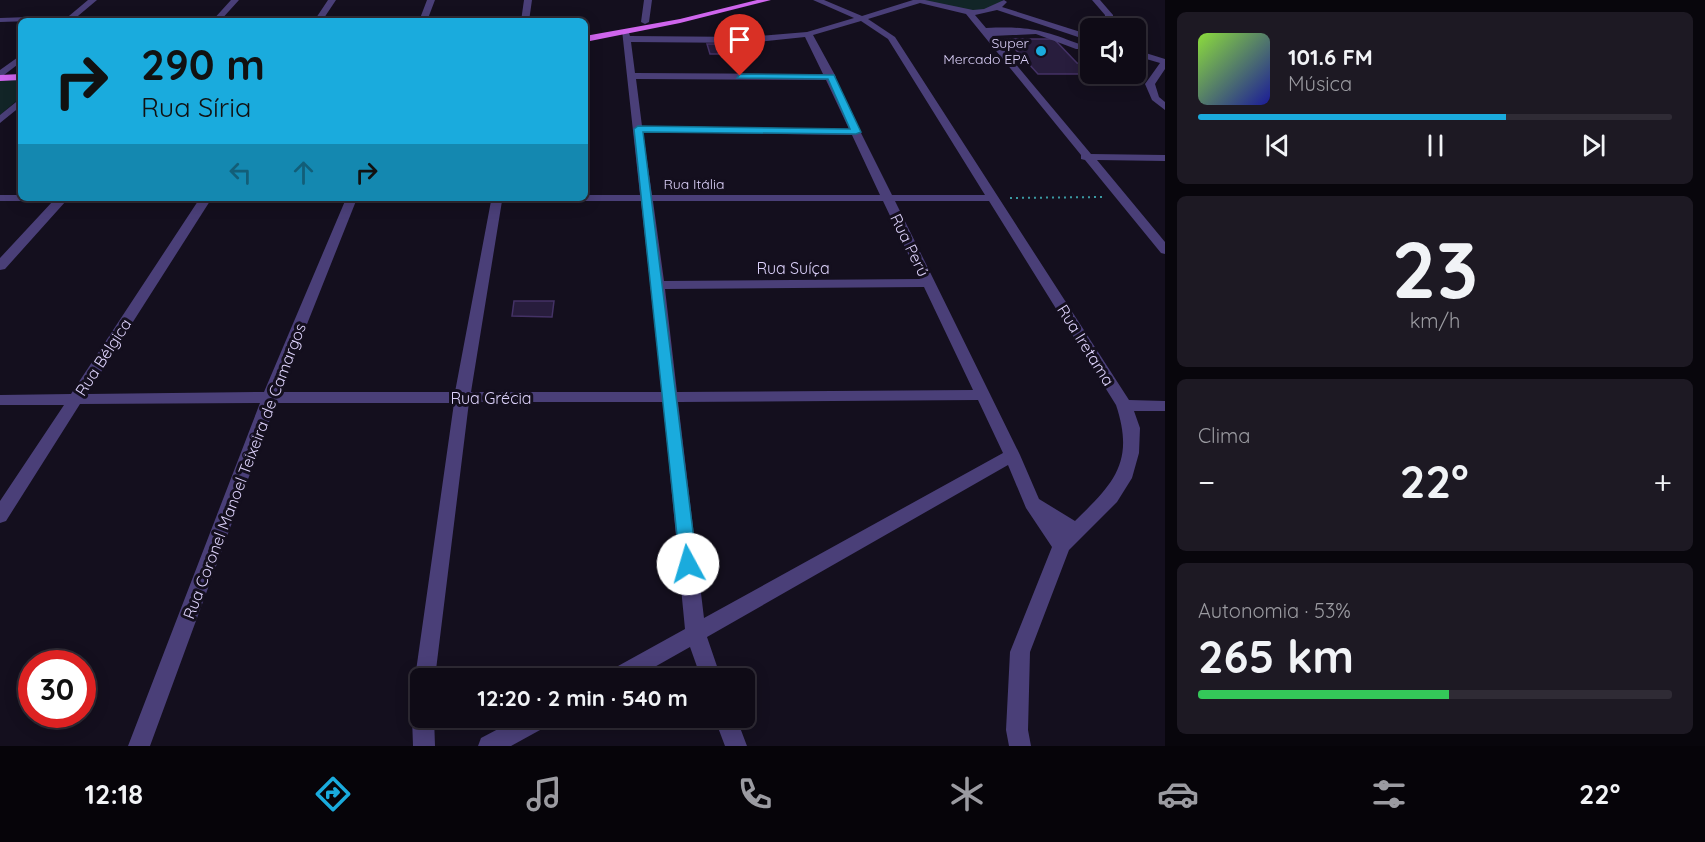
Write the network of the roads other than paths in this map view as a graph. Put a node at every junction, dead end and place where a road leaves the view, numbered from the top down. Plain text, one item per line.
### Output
1 (81, 0) edge
2 (93, 0) edge
3 (235, 0) edge
4 (332, 0) edge
5 (431, 0) edge
6 (528, 0) edge
7 (648, 0) edge
8 (736, 0) edge
9 (767, 0) edge
10 (817, 0) edge
11 (918, 0) edge
12 (1004, 0) edge
13 (1096, 0) edge
14 (998, 8) junction
15 (971, 16) junction
16 (62, 18) edge
17 (63, 18) edge
18 (219, 18) edge
19 (320, 18) edge
20 (424, 18) edge
21 (525, 18) edge
22 (1109, 18) edge
23 (863, 19) junction
24 (0, 20) edge
25 (18, 20) edge
26 (645, 21) junction
27 (588, 30) edge
28 (985, 33) junction
29 (1080, 33) edge
30 (808, 34) junction
31 (626, 35) junction
32 (588, 39) edge
33 (1078, 47) dead end
34 (18, 52) edge
35 (1146, 56) edge
36 (18, 60) edge
37 (1165, 62) edge
38 (18, 70) edge
39 (1, 72) edge
40 (632, 75) junction
41 (18, 76) edge
42 (831, 77) junction
43 (18, 104) edge
44 (1165, 107) edge
45 (18, 114) edge
46 (3, 117) edge
47 (638, 129) junction
48 (856, 132) junction
49 (1085, 157) junction
50 (1165, 158) edge
51 (886, 197) junction
52 (0, 198) edge
53 (18, 198) edge
54 (993, 198) junction
55 (588, 199) edge
56 (646, 199) junction
57 (60, 201) edge
58 (205, 201) edge
59 (351, 201) edge
60 (497, 201) edge
61 (1165, 250) edge
62 (0, 266) edge
63 (929, 284) junction
64 (658, 285) junction
65 (982, 395) junction
66 (270, 397) junction
67 (462, 398) junction
68 (75, 399) junction
69 (671, 399) junction
70 (0, 400) edge
71 (1124, 405) junction
72 (1165, 406) edge
73 (1012, 455) junction
74 (1032, 503) junction
75 (0, 516) edge
76 (1077, 531) junction
77 (1061, 546) junction
78 (696, 636) junction
79 (426, 668) edge
80 (635, 668) edge
81 (707, 668) edge
82 (423, 728) edge
83 (523, 728) edge
84 (729, 728) edge
85 (140, 746) edge
86 (424, 746) edge
87 (489, 746) edge
88 (735, 746) edge
89 (1020, 746) edge

1 - 16 street
2 - 17 street
3 - 18 street
4 - 19 street
5 - 20 street
6 - 21 street
7 - 26 street
8 - 26 main road
9 - 31 main road
10 - 23 street, Rua Iretama
11 - 15 street
11 - 23 street
12 - 14 street
13 - 22 street
14 - 15 street
14 - 29 street
15 - 28 street
23 - 30 street
23 - 54 street, Rua Iretama
24 - 25 street
26 - 27 main road
28 - 33 street
28 - 49 street
30 - 31 street
30 - 42 street, Rua Perú
31 - 32 main road
31 - 40 street
34 - 39 street
35 - 37 street
36 - 39 street
37 - 44 street
38 - 39 main road
39 - 41 main road
40 - 42 street
40 - 47 street
42 - 48 street, Rua Perú
43 - 46 street
45 - 46 street
47 - 48 street
47 - 56 street
48 - 51 street, Rua Perú
49 - 50 street
49 - 61 street
51 - 54 street, Rua Itália
51 - 56 street, Rua Itália
51 - 63 street, Rua Perú
52 - 53 street, Rua Itália
54 - 71 street, Rua Iretama
55 - 56 street, Rua Itália
56 - 64 street
57 - 62 street
58 - 68 street, Rua Bélgica
59 - 66 street, Rua Coronel Manoel Teixeira de Camargos
60 - 67 street
63 - 64 street, Rua Suíça
63 - 65 street, Rua Perú
64 - 69 street
65 - 69 street, Rua Grécia
65 - 73 street, Rua Perú
66 - 67 street, Rua Grécia
66 - 68 street, Rua Grécia
66 - 85 street, Rua Coronel Manoel Teixeira de Camargos
67 - 69 street, Rua Grécia
67 - 79 street
68 - 70 street, Rua Grécia
68 - 75 street, Rua Bélgica
69 - 78 street
71 - 72 street
71 - 76 street, Rua Iretama
73 - 74 street, Rua Perú
73 - 78 street
74 - 76 street
74 - 77 street, Rua Perú
76 - 77 street, Rua Iretama
77 - 89 street, Rua Iretama
78 - 80 street
78 - 81 street
82 - 86 street
83 - 87 street
84 - 88 street

